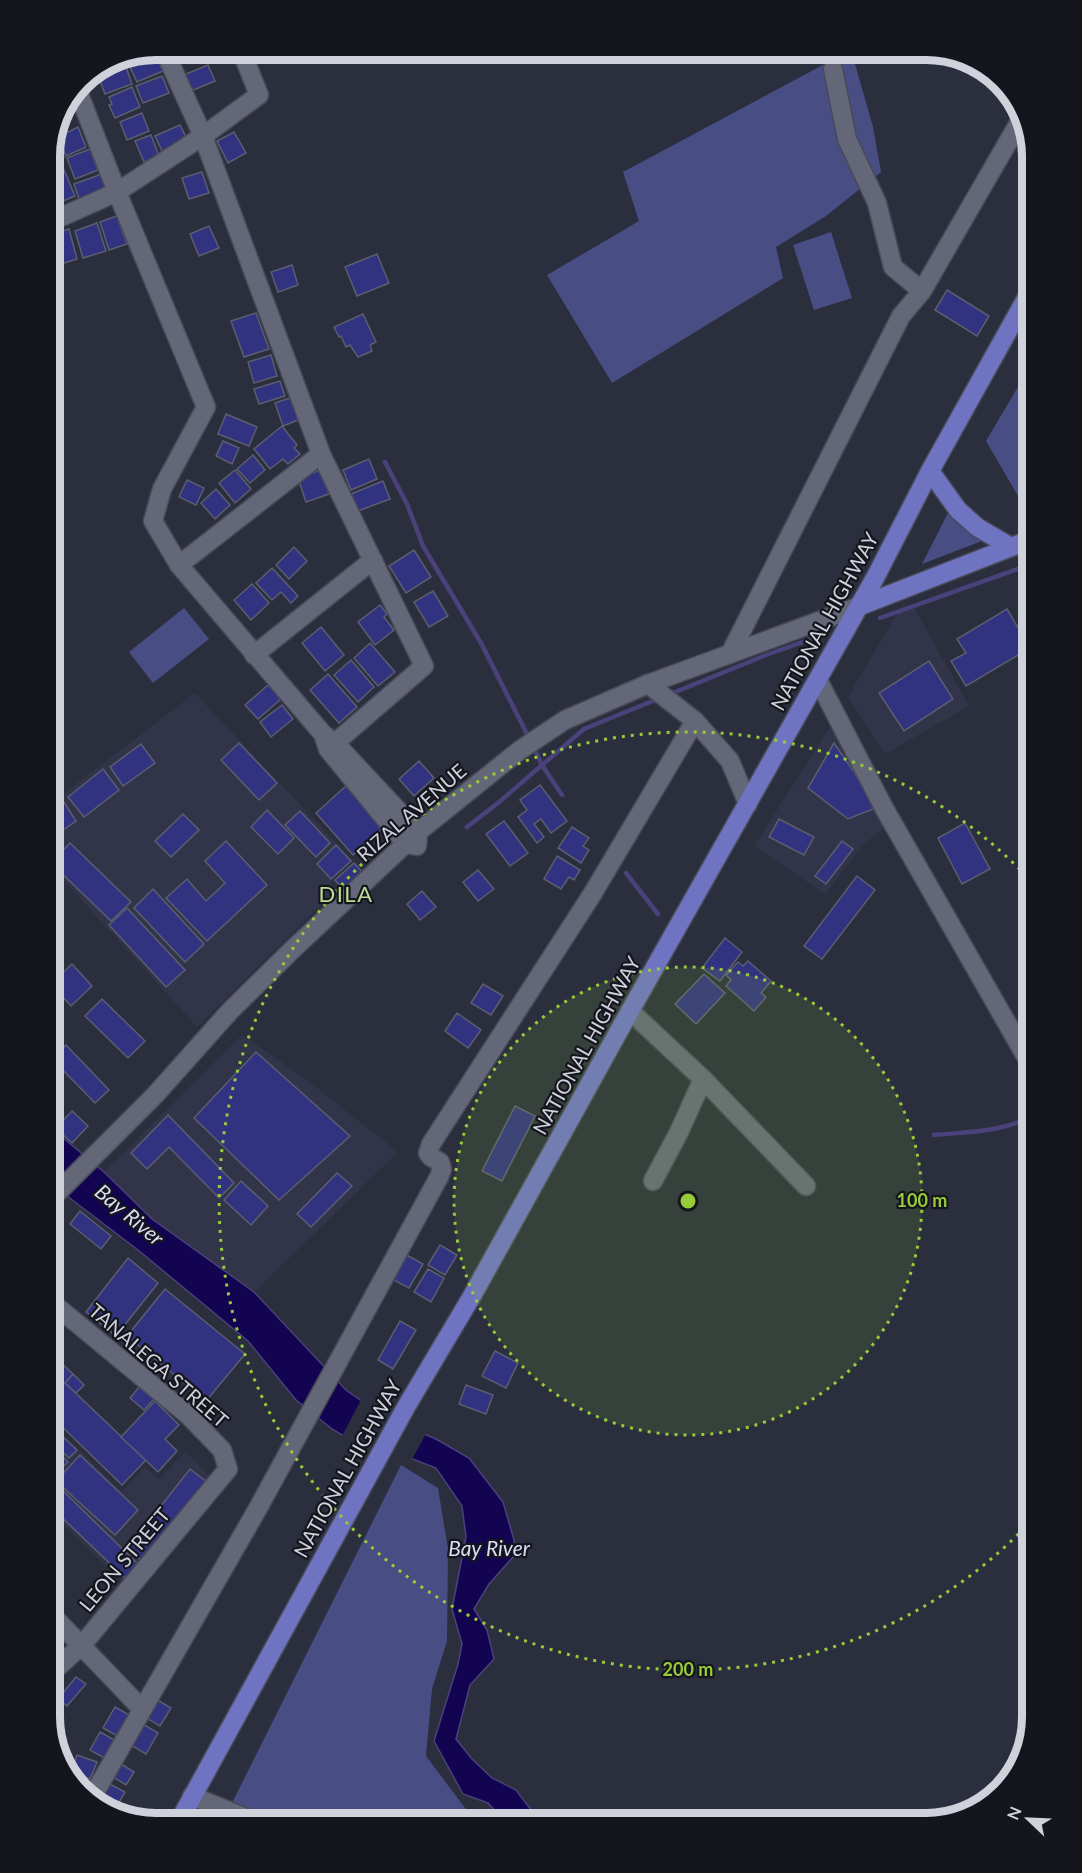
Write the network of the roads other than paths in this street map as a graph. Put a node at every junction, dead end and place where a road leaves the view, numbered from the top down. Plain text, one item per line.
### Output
1 (169, 60) edge
2 (245, 60) edge
3 (833, 69) dead end
4 (80, 98) edge
5 (1017, 126) edge
6 (203, 136) junction
7 (117, 192) junction
8 (60, 218) edge
9 (922, 291) junction
10 (1022, 306) edge
11 (321, 454) junction
12 (930, 471) junction
13 (1022, 543) edge
14 (1011, 548) junction
15 (373, 560) junction
16 (178, 565) junction
17 (860, 606) junction
18 (730, 654) junction
19 (254, 655) junction
20 (818, 680) junction
21 (648, 684) junction
22 (695, 721) junction
23 (329, 742) junction
24 (747, 804) junction
25 (412, 838) junction
26 (630, 1011) junction
27 (1022, 1050) edge
28 (703, 1079) junction
29 (653, 1181) dead end
30 (806, 1186) dead end
31 (60, 1190) edge
32 (60, 1309) edge
33 (228, 1469) joint
34 (60, 1623) edge
35 (82, 1645) junction
36 (60, 1665) edge
37 (141, 1708) junction
38 (95, 1791) edge
39 (192, 1796) junction
40 (183, 1813) edge
41 (234, 1813) edge

1 - 6 street
2 - 6 street
3 - 9 street
4 - 7 street
5 - 9 street
6 - 7 street
6 - 11 street
7 - 8 street
7 - 16 street
9 - 18 street
10 - 12 main road, NATIONAL HIGHWAY
11 - 15 street
11 - 16 street
12 - 14 main road
12 - 17 main road, NATIONAL HIGHWAY
13 - 14 main road
14 - 17 main road
15 - 19 street
15 - 23 street
16 - 19 street
17 - 18 street, RIZAL AVENUE
17 - 20 main road, NATIONAL HIGHWAY
18 - 21 street, RIZAL AVENUE
19 - 23 street
20 - 24 main road, NATIONAL HIGHWAY
20 - 27 street
21 - 22 street
21 - 25 street, RIZAL AVENUE
22 - 24 street
22 - 37 street
23 - 25 street
24 - 26 main road, NATIONAL HIGHWAY
25 - 31 street, RIZAL AVENUE
26 - 28 street
26 - 39 main road, NATIONAL HIGHWAY
28 - 29 street
28 - 30 street
32 - 33 street, TANALEGA STREET
33 - 35 street, LEON STREET
34 - 35 street
35 - 36 street, LEON STREET
35 - 37 street
37 - 38 street
39 - 40 main road, NATIONAL HIGHWAY
39 - 41 street

